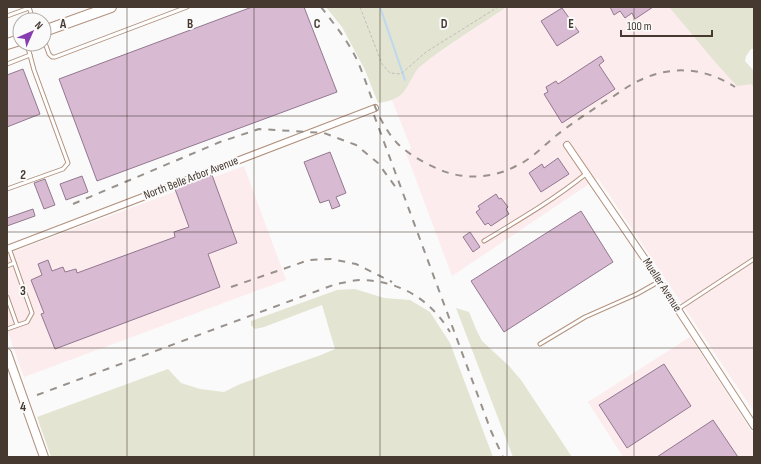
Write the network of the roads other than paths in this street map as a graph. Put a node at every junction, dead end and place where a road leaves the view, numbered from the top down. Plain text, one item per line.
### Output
1 (29, 7) edge
2 (111, 7) edge
3 (187, 7) edge
4 (91, 10) edge
5 (7, 16) edge
6 (52, 27) edge
7 (29, 52) edge
8 (48, 52) edge
9 (30, 55) junction
10 (7, 64) edge
11 (375, 108) dead end
12 (567, 145) dead end
13 (587, 173) junction
14 (7, 189) edge
15 (484, 241) dead end
16 (8, 248) edge
17 (754, 259) edge
18 (14, 263) junction
19 (7, 266) edge
20 (660, 281) junction
21 (7, 298) edge
22 (678, 309) junction
23 (17, 326) junction
24 (7, 329) edge
25 (540, 344) dead end
26 (7, 353) edge
27 (754, 426) edge
28 (44, 457) edge

1 - 5 lane
2 - 4 main road
3 - 8 lane
4 - 6 main road
7 - 9 lane
9 - 10 lane
9 - 14 lane
11 - 16 street, North Belle Arbor Avenue
12 - 13 street, Mueller Avenue
13 - 15 lane
13 - 20 street, Mueller Avenue
16 - 18 lane
17 - 22 lane
18 - 19 lane
18 - 23 lane
20 - 22 street, Mueller Avenue
20 - 25 lane
21 - 23 lane
22 - 27 street, Mueller Avenue
23 - 24 lane
26 - 28 street

